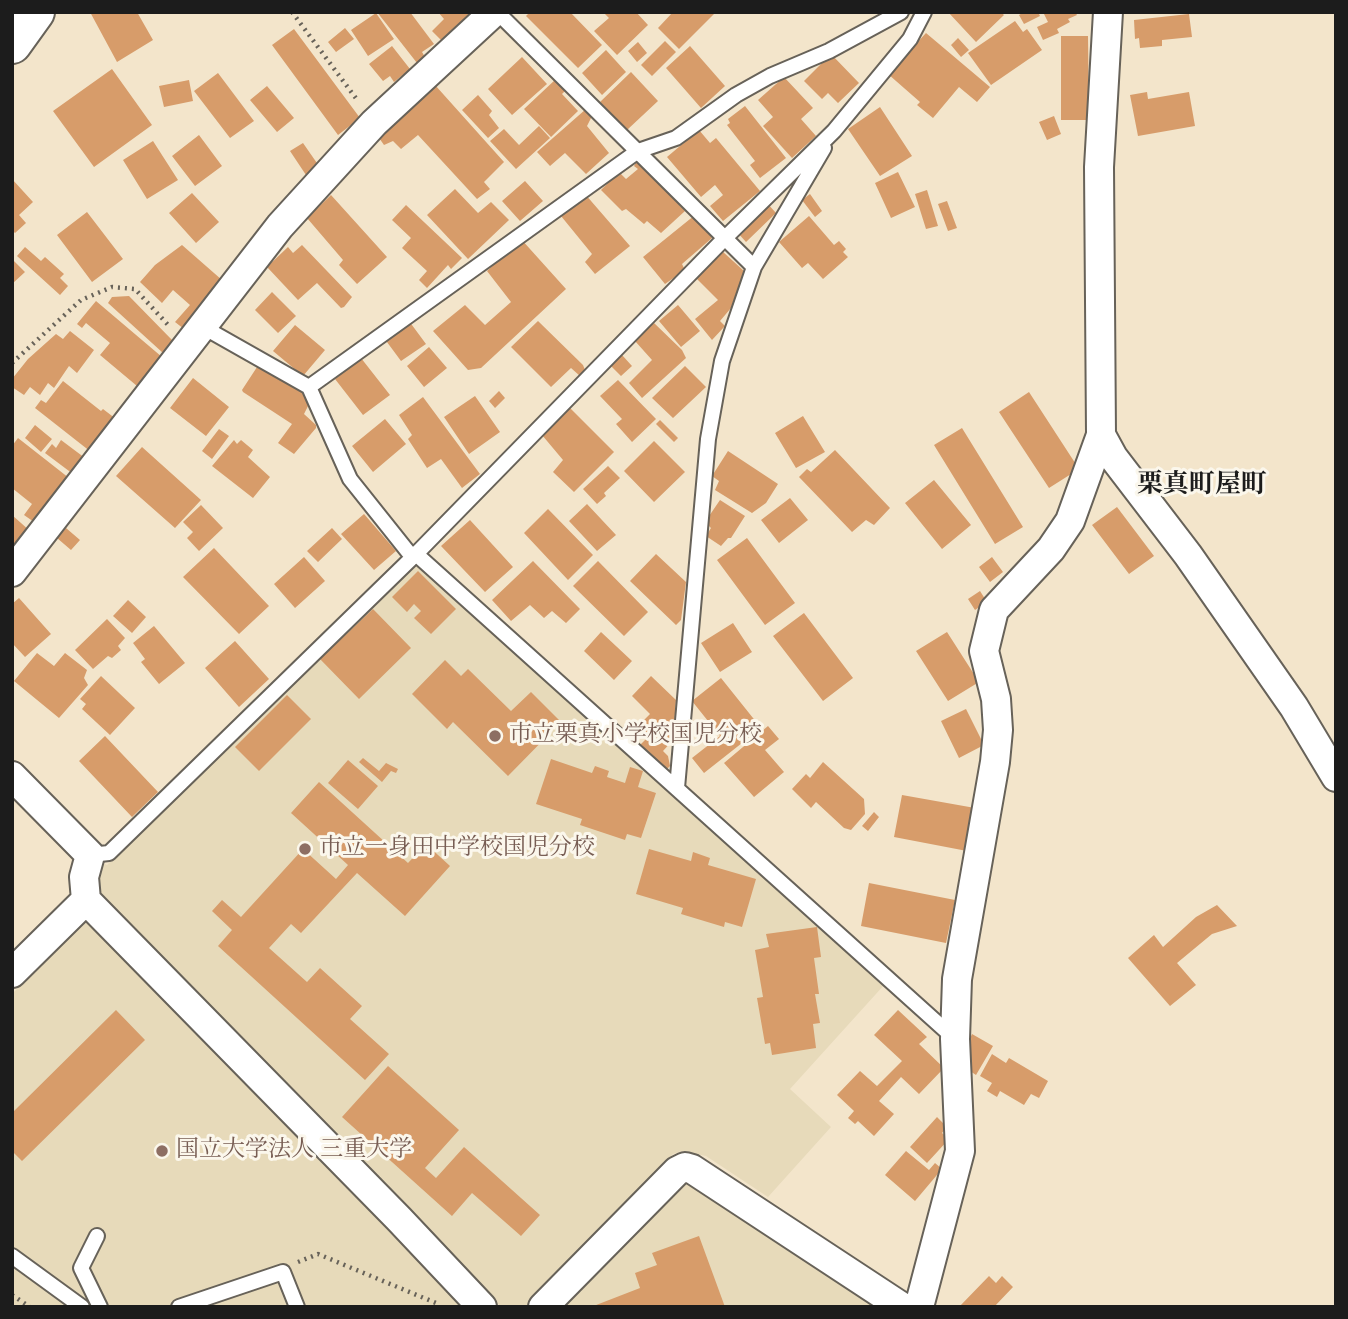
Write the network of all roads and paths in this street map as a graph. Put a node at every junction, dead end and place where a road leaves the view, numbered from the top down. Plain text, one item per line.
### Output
1 (36, 12) edge
2 (292, 12) edge
3 (495, 12) edge
4 (901, 12) edge
5 (924, 12) edge
6 (1108, 12) edge
7 (12, 44) edge
8 (374, 123) junction
9 (834, 131) junction
10 (638, 151) junction
11 (725, 238) junction
12 (754, 267) junction
13 (195, 336) junction
14 (12, 363) edge
15 (309, 387) junction
16 (1101, 435) junction
17 (415, 554) junction
18 (12, 572) edge
19 (12, 776) edge
20 (1336, 777) edge
21 (677, 788) junction
22 (90, 855) junction
23 (86, 900) junction
24 (12, 973) edge
25 (955, 1039) junction
26 (97, 1236) dead end
27 (12, 1256) edge
28 (283, 1272) junction
29 (12, 1295) edge
30 (181, 1306) edge
31 (30, 1307) edge
32 (82, 1307) edge
33 (100, 1307) edge
34 (297, 1307) edge
35 (438, 1307) edge
36 (482, 1307) edge
37 (542, 1307) edge
38 (902, 1307) edge
39 (919, 1307) edge

1 - 7 highway
2 - 8 path
3 - 8 street
3 - 10 lane
4 - 10 lane
5 - 9 lane
6 - 16 street
8 - 13 street
9 - 11 lane
9 - 12 lane
10 - 11 lane
10 - 15 lane
11 - 12 lane
11 - 17 lane
12 - 21 lane
13 - 14 path
13 - 15 lane
13 - 18 street
15 - 17 lane
16 - 20 street
16 - 25 street
17 - 21 lane
17 - 22 lane
19 - 22 street
21 - 25 lane
22 - 23 street
23 - 24 street
23 - 36 street
25 - 39 street
26 - 33 lane
27 - 32 lane
28 - 30 lane
28 - 34 lane
28 - 35 path
29 - 31 path
37 - 38 street

